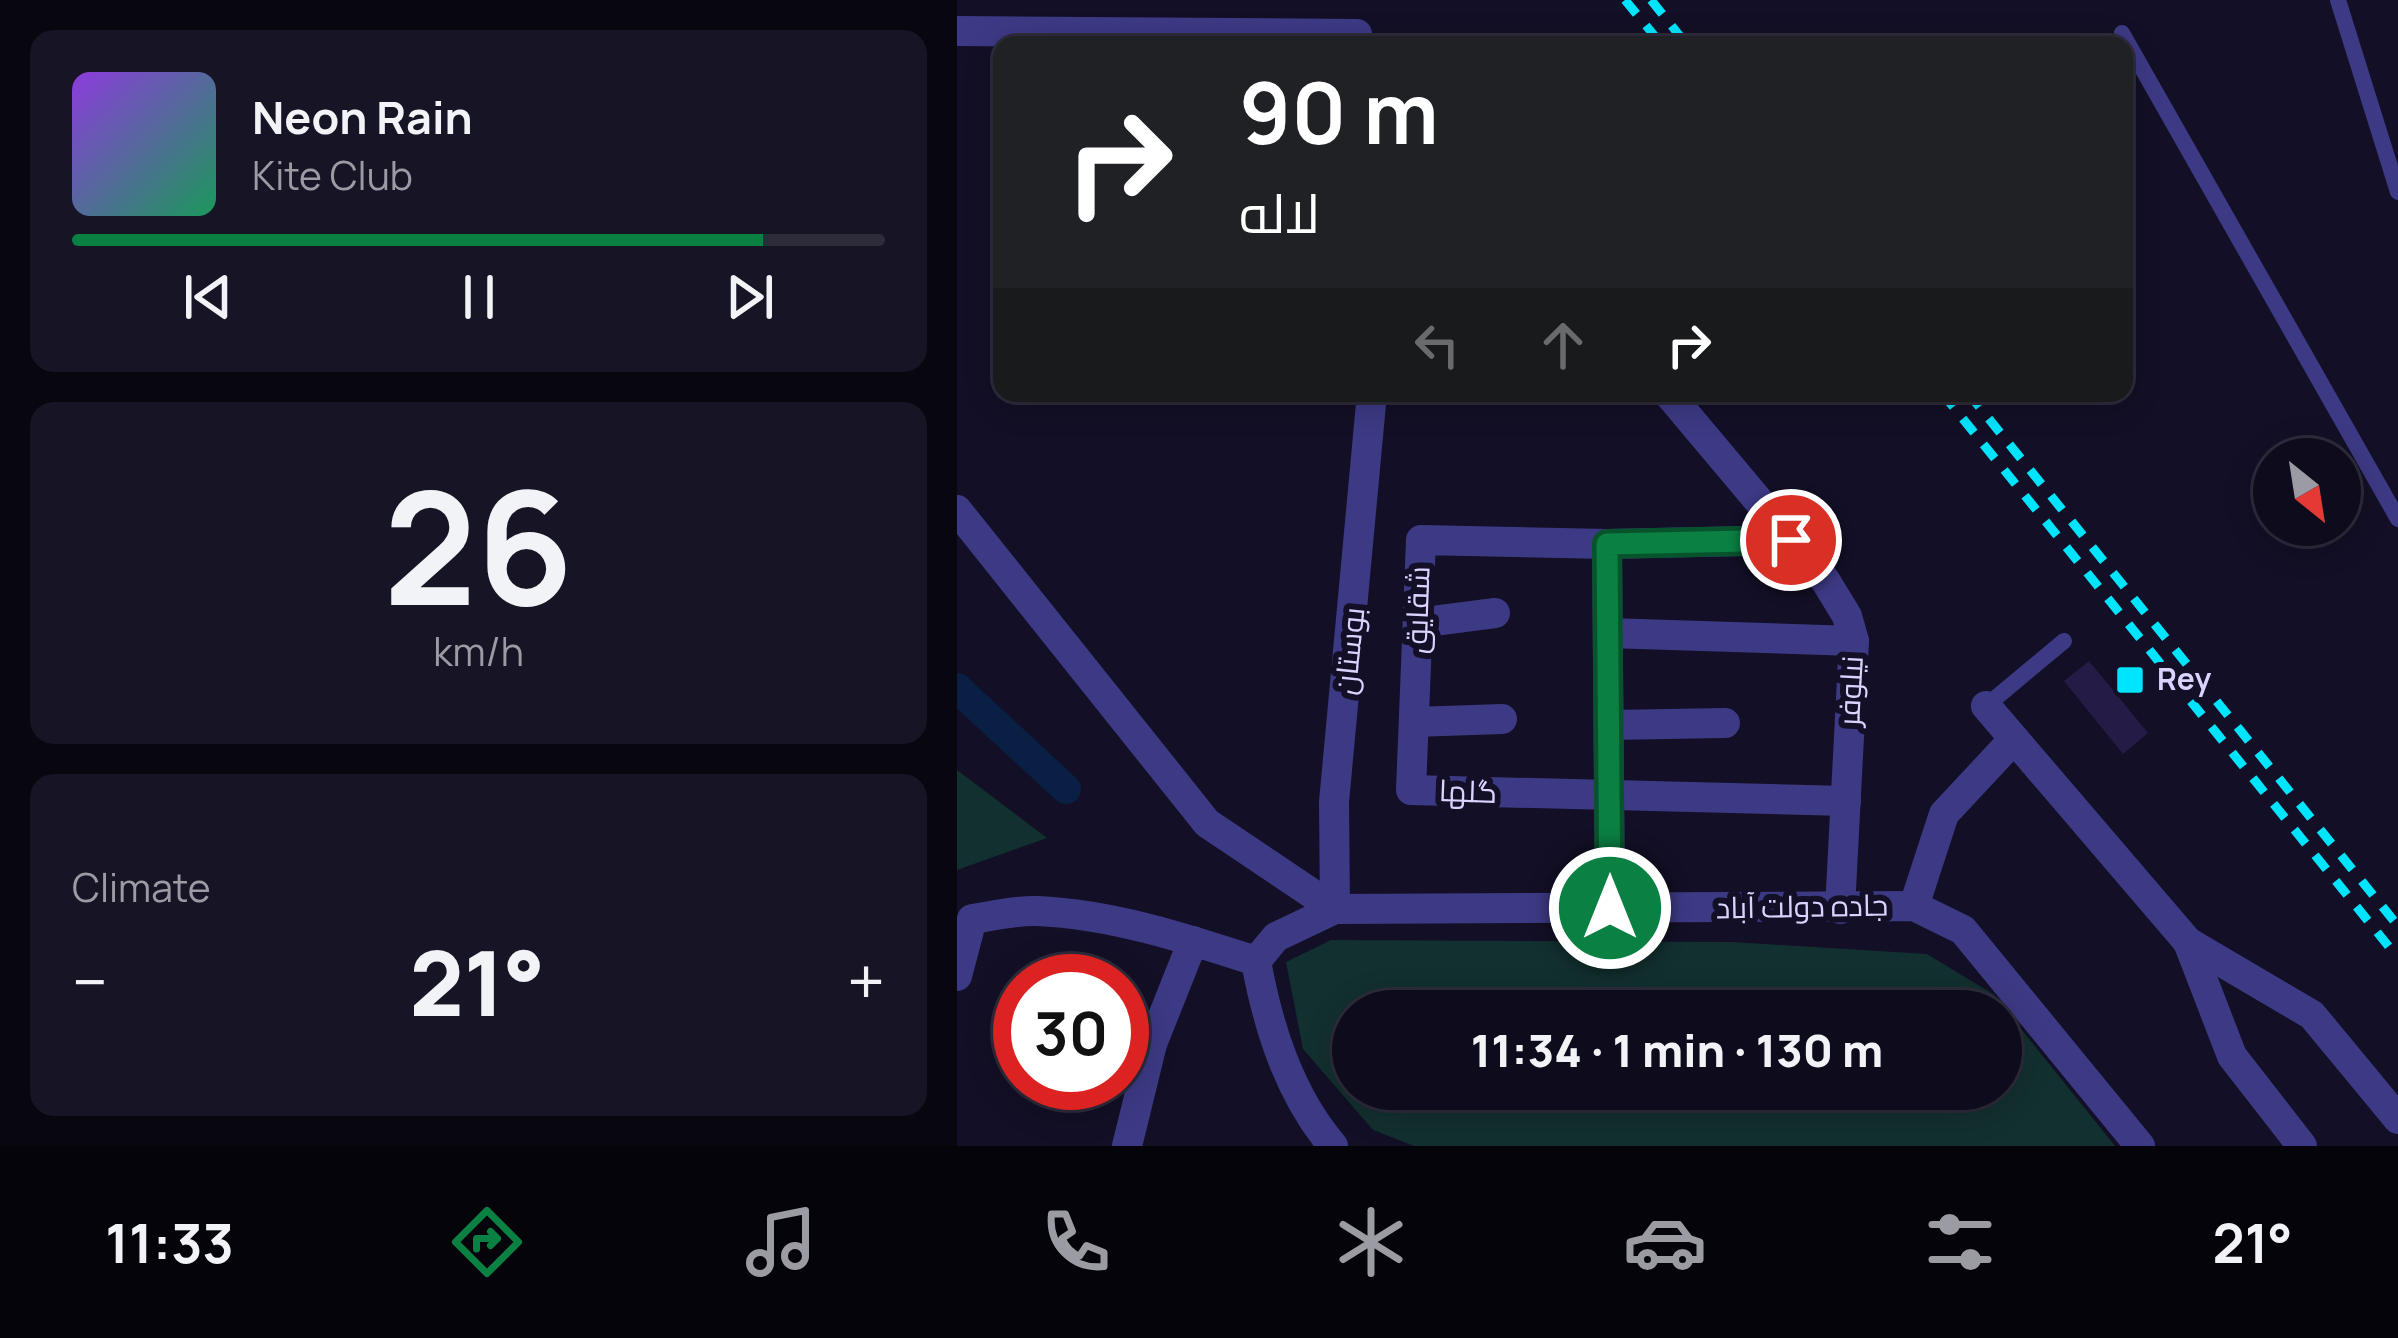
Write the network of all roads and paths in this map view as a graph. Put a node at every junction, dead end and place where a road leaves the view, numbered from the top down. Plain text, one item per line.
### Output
1 (2338, 0) edge
2 (957, 31) edge
3 (2122, 33) dead end
4 (1357, 34) dead end
5 (2124, 36) edge
6 (2133, 52) edge
7 (2398, 192) edge
8 (1372, 402) edge
9 (1676, 402) edge
10 (957, 510) edge
11 (2398, 519) edge
12 (1791, 540) junction
13 (1607, 544) junction
14 (1495, 613) dead end
15 (1418, 623) junction
16 (1608, 633) junction
17 (1854, 641) junction
18 (2064, 641) dead end
19 (1986, 706) joint
20 (1502, 719) dead end
21 (1414, 722) junction
22 (1725, 723) dead end
23 (1609, 725) junction
24 (2014, 739) junction
25 (1609, 796) junction
26 (1846, 801) junction
27 (1914, 906) junction
28 (1610, 908) junction
29 (1335, 909) junction
30 (1840, 909) junction
31 (1193, 941) junction
32 (2188, 942) junction
33 (1255, 961) junction
34 (957, 976) edge
35 (1149, 1018) edge
36 (1130, 1110) edge
37 (2398, 1119) edge
38 (1127, 1146) edge
39 (1333, 1146) edge
40 (2141, 1146) edge
41 (2303, 1146) edge

1 - 7 lane
2 - 4 street
3 - 5 lane
6 - 11 lane
8 - 29 street, بوستان
9 - 12 street, نیلوفر
10 - 29 street
12 - 13 street
12 - 17 street, نیلوفر
13 - 15 street, شقایق
13 - 16 street
14 - 15 street
15 - 21 street, شقایق
16 - 17 street
16 - 23 street
17 - 26 street, نیلوفر
18 - 19 lane
19 - 24 street
20 - 21 street
21 - 25 street, گلها
22 - 23 street
23 - 25 street
24 - 27 street
24 - 32 street
25 - 26 street
25 - 28 street
26 - 30 street, نیلوفر
27 - 30 street, جاده دولت آباد
27 - 40 street, جاده دولت آباد
28 - 29 street, جاده دولت آباد
28 - 30 street, جاده دولت آباد
29 - 33 street
31 - 33 street
31 - 34 street
31 - 35 street
32 - 37 street
32 - 41 street
33 - 39 street
36 - 38 street

